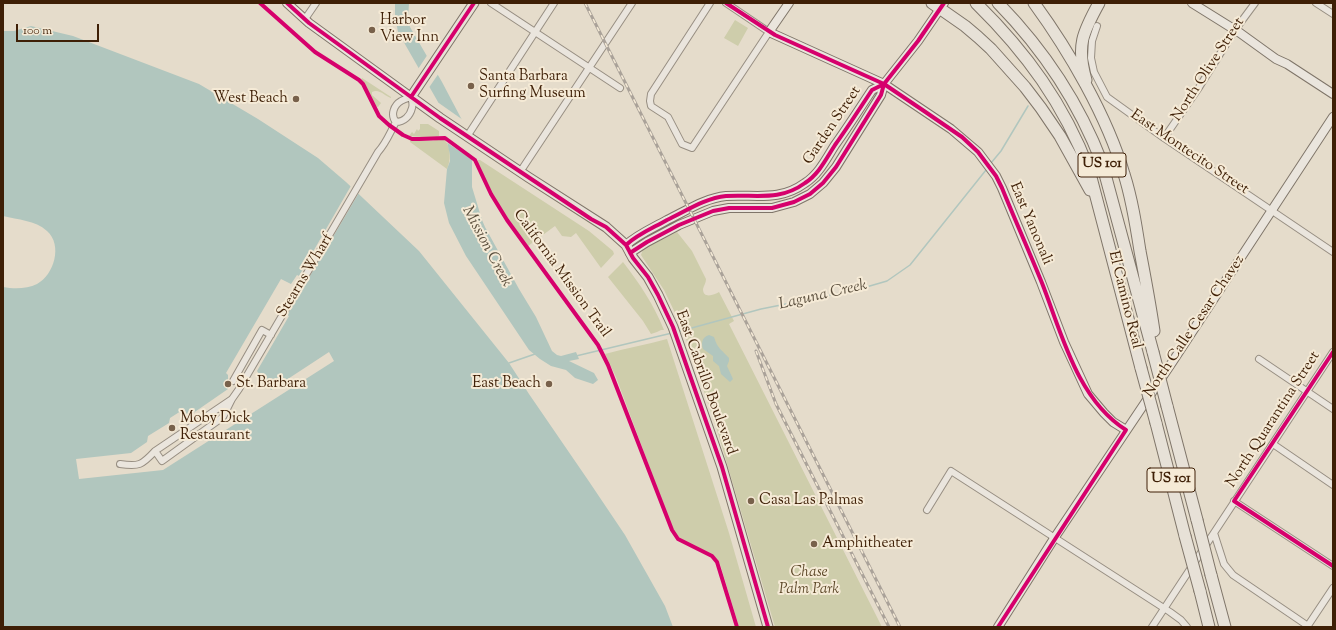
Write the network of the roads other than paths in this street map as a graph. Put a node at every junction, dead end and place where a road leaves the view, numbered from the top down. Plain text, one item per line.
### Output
1 (286, 3) edge
2 (316, 3) edge
3 (474, 3) edge
4 (491, 3) edge
5 (554, 3) edge
6 (632, 3) edge
7 (710, 3) edge
8 (726, 3) edge
9 (789, 3) edge
10 (976, 3) edge
11 (998, 3) edge
12 (1034, 3) edge
13 (1099, 3) edge
14 (1192, 3) edge
15 (1255, 3) edge
16 (1316, 3) edge
17 (939, 5) edge
18 (1333, 14) edge
19 (305, 19) junction
20 (1097, 26) dead end
21 (1236, 30) junction
22 (535, 32) junction
23 (770, 32) junction
24 (589, 68) junction
25 (884, 84) junction
26 (620, 88) dead end
27 (1333, 94) edge
28 (411, 97) junction
29 (1092, 97) junction
30 (1333, 117) edge
31 (396, 122) junction
32 (467, 135) junction
33 (1164, 138) junction
34 (520, 172) junction
35 (1099, 206) junction
36 (1271, 209) junction
37 (628, 249) junction
38 (1333, 252) edge
39 (271, 335) junction
40 (1153, 352) junction
41 (1333, 352) edge
42 (1258, 360) dead end
43 (233, 381) dead end
44 (1307, 392) junction
45 (232, 399) junction
46 (1333, 409) edge
47 (1126, 430) junction
48 (1273, 444) junction
49 (155, 451) junction
50 (120, 464) dead end
51 (1333, 485) edge
52 (1234, 501) junction
53 (927, 510) dead end
54 (1214, 533) junction
55 (1055, 537) junction
56 (1333, 566) edge
57 (1333, 588) edge
58 (1164, 608) junction
59 (768, 627) edge
60 (998, 627) edge
61 (1152, 627) edge
62 (1187, 627) edge
63 (1209, 627) edge
64 (1225, 627) edge
65 (1307, 627) edge

1 - 19 street
2 - 19 street
3 - 28 main road
4 - 22 street
5 - 22 street
6 - 24 street
7 - 23 street
8 - 23 street
9 - 23 street
10 - 35 highway, El Camino Real / US 101
11 - 40 highway, El Camino Real / US 101
12 - 29 highway
13 - 29 highway
14 - 21 street
15 - 21 street, North Olive Street
16 - 18 street
17 - 25 street, Garden Street
17 - 35 highway
19 - 28 street
20 - 33 street, East Montecito Street
21 - 27 street
21 - 33 street, North Olive Street
22 - 24 street
22 - 32 street
23 - 25 street, East Yanonali
24 - 26 street
24 - 34 street
25 - 37 street, Garden Street
25 - 37 street, Garden Street
25 - 47 street, East Yanonali
28 - 31 street, Stearns Wharf
28 - 31 street, Stearns Wharf
28 - 32 main road, East Cabrillo Boulevard
29 - 40 highway
30 - 36 street, North Calle Cesar Chavez
31 - 39 street, Stearns Wharf
32 - 34 main road, East Cabrillo Boulevard
33 - 36 street, East Montecito Street
34 - 37 main road, East Cabrillo Boulevard
35 - 63 highway, El Camino Real / US 101, bridge
36 - 38 street, East Montecito Street
36 - 47 street, North Calle Cesar Chavez
37 - 59 main road, East Cabrillo Boulevard
39 - 43 street
39 - 45 street, Stearns Wharf
40 - 64 highway, El Camino Real / US 101, bridge
41 - 44 street, North Quarantina Street
42 - 44 street
44 - 46 street
44 - 48 street, North Quarantina Street
45 - 49 street, Stearns Wharf
45 - 49 street, Stearns Wharf
47 - 55 street, North Calle Cesar Chavez
48 - 51 street
48 - 52 street, North Quarantina Street
49 - 50 street, Stearns Wharf
52 - 54 street, North Quarantina Street
52 - 56 street
53 - 55 street
54 - 58 street, North Quarantina Street
54 - 65 street
55 - 58 street
55 - 60 street, North Calle Cesar Chavez
57 - 65 street
58 - 61 street, North Quarantina Street
58 - 62 street

